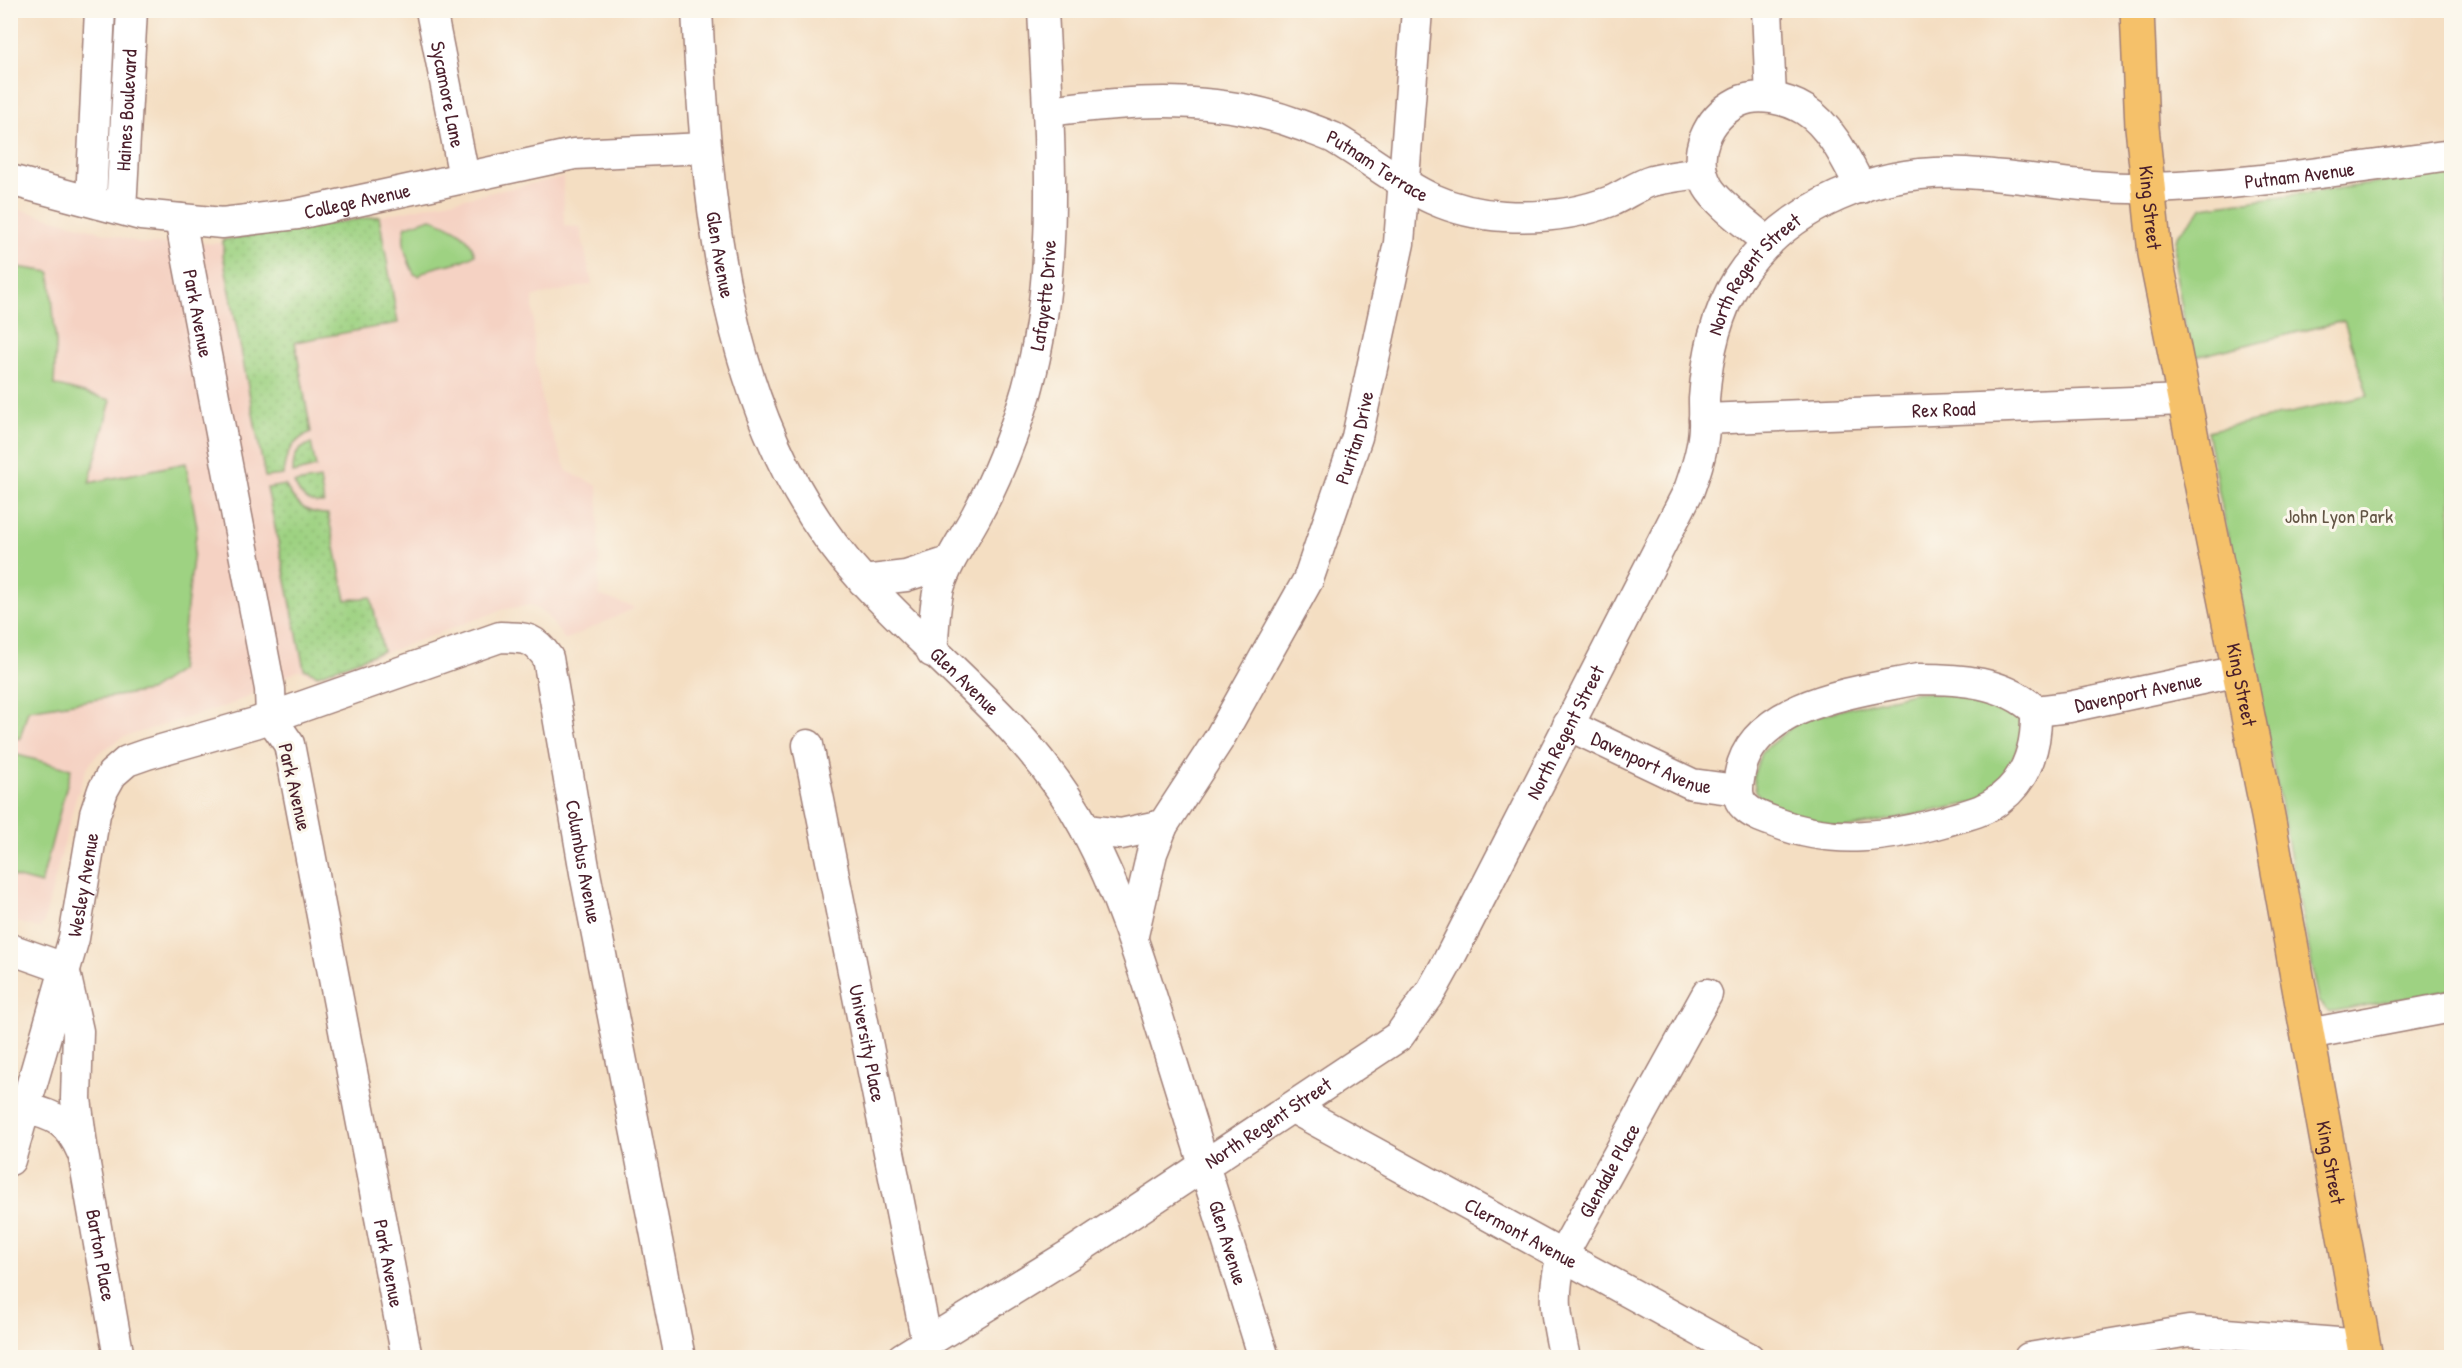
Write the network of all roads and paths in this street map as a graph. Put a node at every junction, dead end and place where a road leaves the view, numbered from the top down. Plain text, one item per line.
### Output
1 (100, 10) edge
2 (132, 10) edge
3 (431, 10) edge
4 (697, 10) edge
5 (1043, 10) edge
6 (1417, 10) edge
7 (1767, 10) edge
8 (2137, 10) edge
9 (1771, 97) junction
10 (1049, 111) junction
11 (705, 148) junction
12 (2451, 155) edge
13 (1701, 173) junction
14 (464, 177) junction
15 (10, 180) edge
16 (1403, 185) junction
17 (1861, 188) junction
18 (2148, 188) junction
19 (91, 200) junction
20 (121, 209) junction
21 (180, 219) junction
22 (1768, 243) junction
23 (2183, 400) junction
24 (1704, 419) junction
25 (949, 562) junction
26 (863, 581) junction
27 (932, 652) junction
28 (2239, 671) junction
29 (2036, 711) junction
30 (271, 718) junction
31 (1568, 725) junction
32 (808, 745) dead end
33 (1737, 790) junction
34 (1163, 825) junction
35 (1086, 830) junction
36 (1133, 935) junction
37 (10, 949) edge
38 (64, 968) junction
39 (1707, 994) dead end
40 (2451, 1007) edge
41 (2308, 1034) junction
42 (24, 1108) junction
43 (1293, 1108) junction
44 (83, 1153) junction
45 (10, 1160) edge
46 (1204, 1165) junction
47 (1562, 1256) junction
48 (914, 1350) edge
49 (2365, 1351) edge
50 (119, 1358) edge
51 (407, 1358) edge
52 (680, 1358) edge
53 (1264, 1358) edge
54 (1565, 1358) edge
55 (1749, 1358) edge
56 (2029, 1358) edge

1 - 19 street, Haines Boulevard
2 - 20 street, Haines Boulevard
3 - 14 street, Sycamore Lane
4 - 11 street, Glen Avenue
5 - 10 street, Lafayette Drive
6 - 16 street, Puritan Drive
7 - 9 street
8 - 18 main road, King Street
9 - 13 street
9 - 17 street
10 - 16 street, Putnam Terrace
10 - 25 street, Lafayette Drive
11 - 14 street, College Avenue
11 - 26 street, Glen Avenue
12 - 18 street, Putnam Avenue
13 - 16 street, Putnam Terrace
13 - 22 street
14 - 21 street, College Avenue
15 - 19 street, College Avenue
16 - 34 street, Puritan Drive
17 - 18 street, North Regent Street
17 - 22 street, North Regent Street
18 - 23 main road, King Street
19 - 20 street, College Avenue
20 - 21 street, College Avenue
21 - 30 street, Park Avenue
22 - 24 street, North Regent Street
23 - 24 street, Rex Road
23 - 28 main road, King Street
24 - 31 street, North Regent Street
25 - 26 street
25 - 27 street, Lafayette Drive
26 - 27 street, Glen Avenue
27 - 35 street, Glen Avenue
28 - 29 street, Davenport Avenue
28 - 41 main road, King Street
29 - 33 street, Davenport Avenue
29 - 33 street, Davenport Avenue
30 - 38 street, Wesley Avenue
30 - 51 street, Park Avenue
30 - 52 street, Columbus Avenue
31 - 33 street, Davenport Avenue
31 - 43 street, North Regent Street
32 - 48 street, University Place
34 - 35 street
34 - 36 street, Puritan Drive
35 - 36 street, Glen Avenue
36 - 46 street, Glen Avenue
37 - 38 street
38 - 42 street, Wesley Avenue
38 - 44 street, Barton Place
39 - 47 street, Glendale Place
40 - 41 street
41 - 49 main road, King Street
42 - 44 street, Barton Place
42 - 45 street, Wesley Avenue
43 - 46 street, North Regent Street
43 - 47 street, Clermont Avenue
44 - 50 street, Barton Place
46 - 48 street, North Regent Street
46 - 53 street, Glen Avenue
47 - 54 street, Glendale Place
47 - 55 street, Clermont Avenue
49 - 56 street

